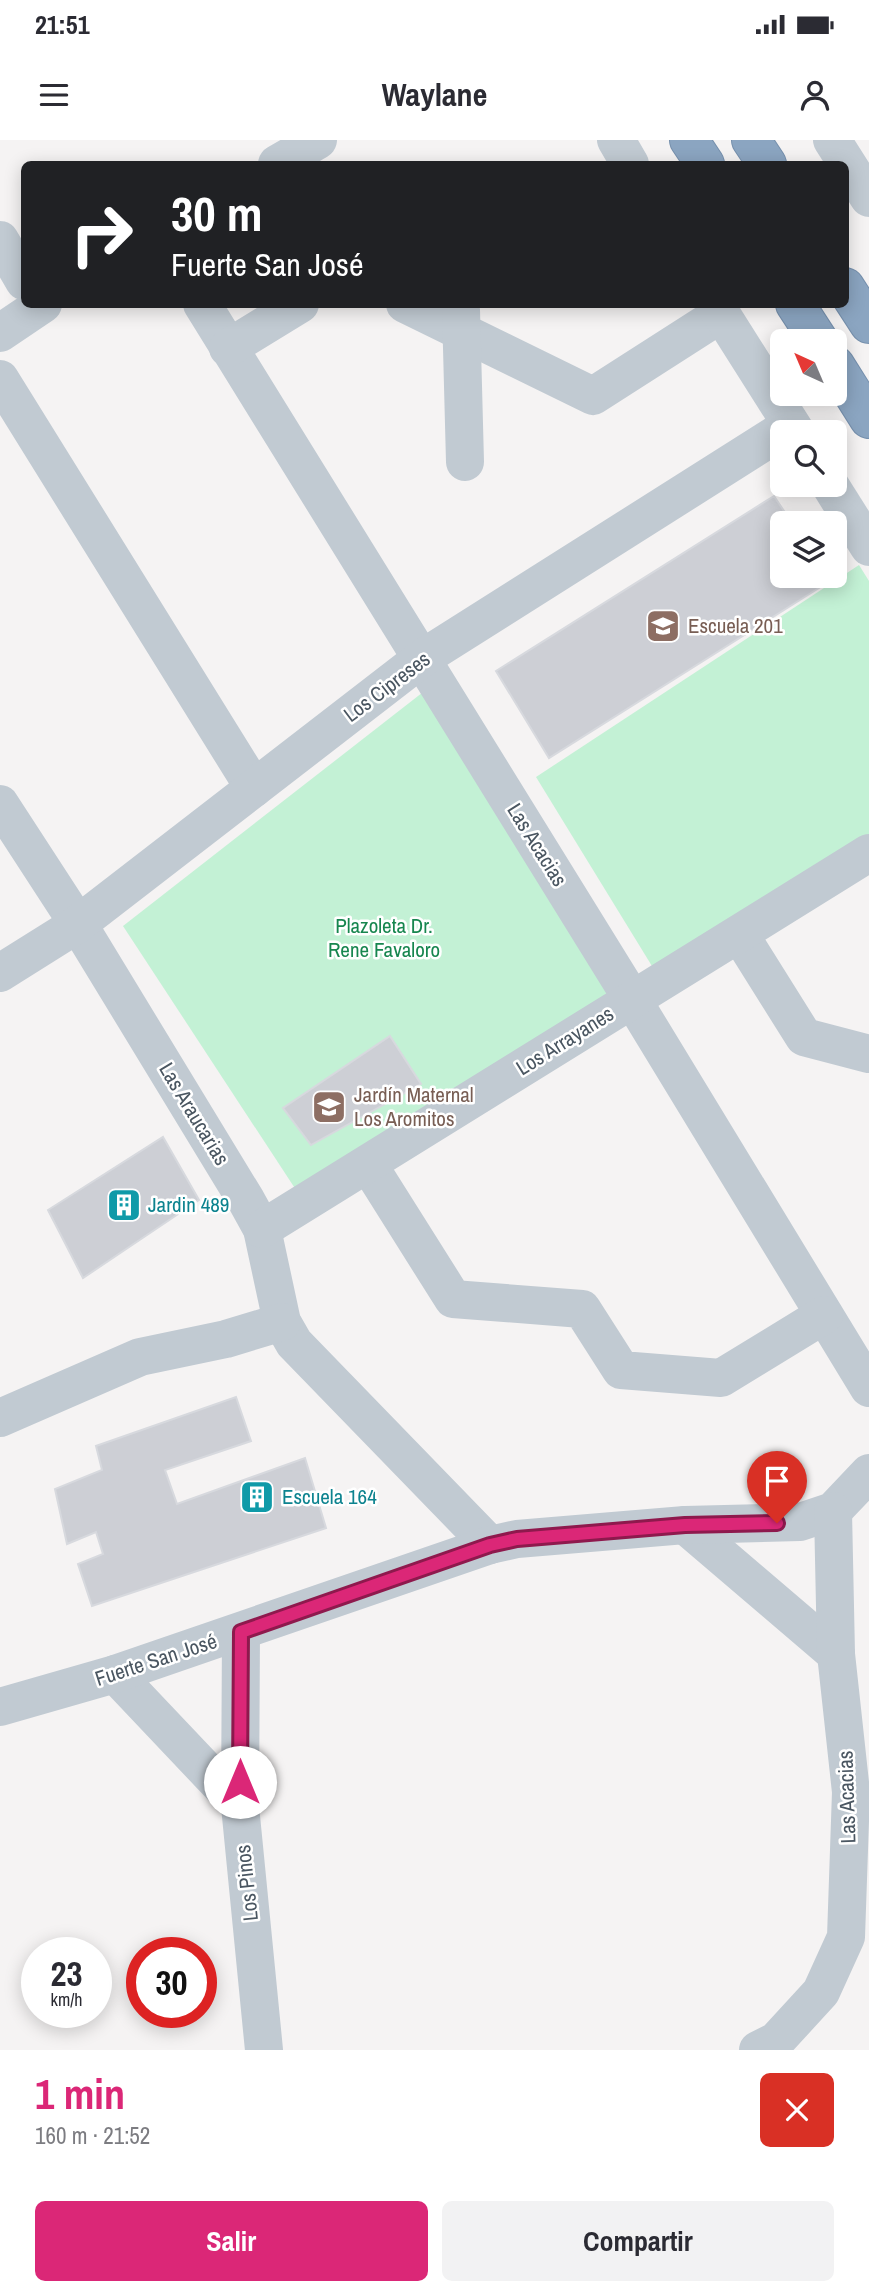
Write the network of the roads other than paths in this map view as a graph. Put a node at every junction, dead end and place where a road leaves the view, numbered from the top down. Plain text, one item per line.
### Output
1 (318, 140) edge
2 (616, 140) edge
3 (689, 140) edge
4 (751, 140) edge
5 (832, 140) edge
6 (282, 161) edge
7 (629, 161) edge
8 (703, 161) edge
9 (765, 161) edge
10 (845, 161) edge
11 (849, 167) edge
12 (869, 198) edge
13 (0, 240) edge
14 (21, 274) edge
15 (849, 293) edge
16 (26, 308) edge
17 (204, 308) edge
18 (293, 308) edge
19 (421, 308) edge
20 (798, 308) edge
21 (718, 309) edge
22 (461, 318) edge
23 (869, 324) edge
24 (811, 329) edge
25 (0, 332) edge
26 (228, 348) junction
27 (0, 379) edge
28 (847, 385) edge
29 (869, 419) edge
30 (788, 420) edge
31 (770, 444) edge
32 (465, 462) dead end
33 (838, 497) edge
34 (869, 547) edge
35 (421, 659) junction
36 (254, 788) junction
37 (1, 807) edge
38 (869, 853) edge
39 (78, 924) junction
40 (740, 935) junction
41 (0, 974) edge
42 (632, 999) junction
43 (869, 1054) edge
44 (368, 1164) junction
45 (262, 1229) junction
46 (824, 1315) junction
47 (282, 1322) junction
48 (869, 1388) edge
49 (0, 1418) edge
50 (869, 1473) edge
51 (833, 1511) junction
52 (685, 1525) junction
53 (490, 1545) junction
54 (241, 1632) junction
55 (835, 1654) junction
56 (115, 1675) junction
57 (0, 1707) edge
58 (240, 1806) junction
59 (769, 2047) edge
60 (264, 2050) edge

1 - 6 street
2 - 7 street
3 - 8 highway
4 - 9 highway
5 - 10 street
11 - 12 street
13 - 14 street
15 - 23 highway
16 - 25 street
17 - 26 street, Las Acacias
18 - 26 street
19 - 22 street
20 - 24 highway
21 - 22 street
21 - 30 street
22 - 32 street
26 - 35 street, Las Acacias
27 - 36 street
28 - 29 highway
31 - 35 street, Los Cipreses
33 - 34 street
35 - 36 street, Los Cipreses
35 - 42 street, Las Acacias
36 - 39 street, Los Cipreses
37 - 39 street, Las Araucarias
38 - 40 street, Los Arrayanes
39 - 41 street, Los Cipreses
39 - 45 street, Las Araucarias
40 - 42 street, Los Arrayanes
40 - 43 street
42 - 44 street, Los Arrayanes
42 - 46 street, Las Acacias
44 - 45 street, Los Arrayanes
44 - 46 street
45 - 47 street, Las Araucarias
46 - 48 street, Las Acacias
47 - 49 street
47 - 53 street, Las Araucarias
50 - 51 street, Fuerte San José
51 - 52 street, Fuerte San José
51 - 55 street, Las Acacias
52 - 53 street, Fuerte San José
52 - 55 street
53 - 54 street, Fuerte San José
54 - 56 street, Fuerte San José
54 - 58 street, Los Pinos
55 - 59 street, Las Acacias
56 - 57 street, Fuerte San José
56 - 58 street
58 - 60 street, Los Pinos

